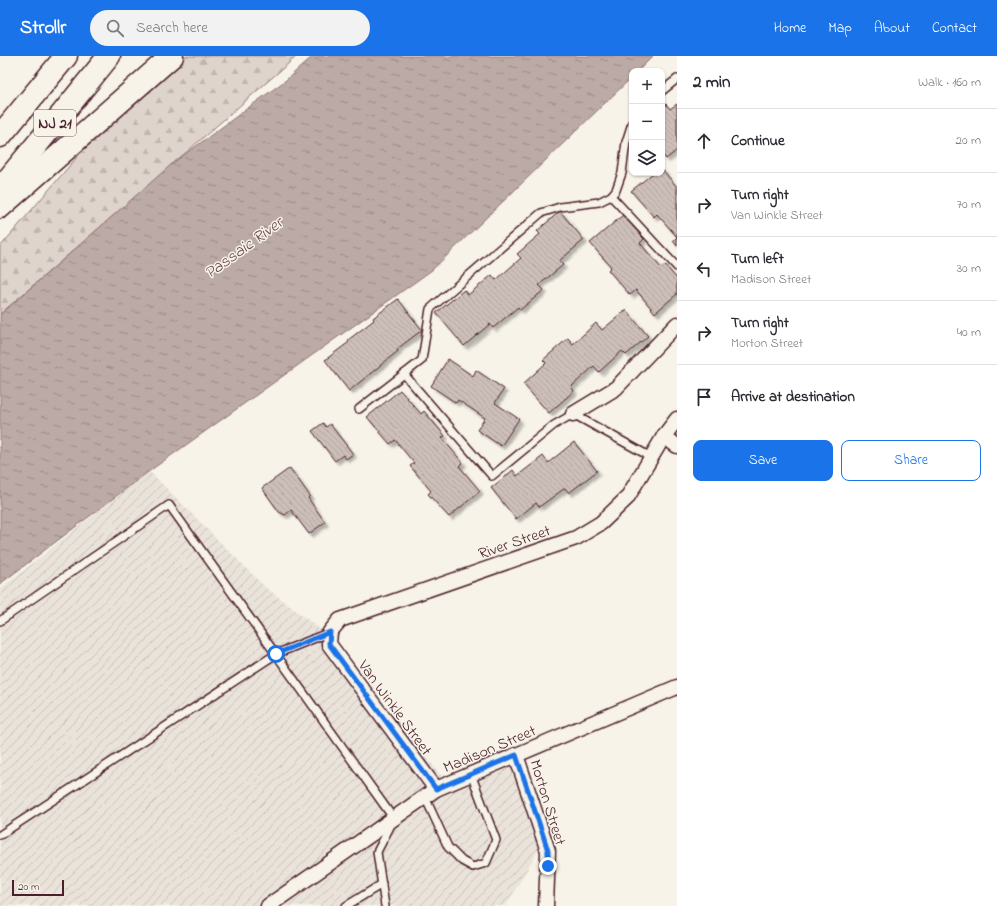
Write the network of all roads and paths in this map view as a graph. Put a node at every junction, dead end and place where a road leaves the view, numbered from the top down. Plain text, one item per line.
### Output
1 (66, 56) edge
2 (109, 56) edge
3 (172, 56) edge
4 (677, 79) edge
5 (665, 89) edge
6 (629, 132) edge
7 (0, 136) edge
8 (0, 188) edge
9 (611, 196) junction
10 (0, 207) edge
11 (677, 267) edge
12 (677, 324) edge
13 (404, 374) junction
14 (359, 409) dead end
15 (573, 414) junction
16 (677, 419) edge
17 (664, 436) junction
18 (677, 446) edge
19 (651, 457) junction
20 (0, 622) edge
21 (329, 638) junction
22 (276, 654) junction
23 (677, 687) edge
24 (516, 755) junction
25 (471, 774) junction
26 (430, 793) junction
27 (394, 818) junction
28 (0, 835) edge
29 (382, 884) junction
30 (268, 906) edge
31 (346, 906) edge
32 (385, 906) edge
33 (546, 906) edge

1 - 7 highway, NJ 21
2 - 8 highway, NJ 21
3 - 10 highway
4 - 5 lane
6 - 9 lane
9 - 11 lane
9 - 13 lane
12 - 15 street
13 - 14 lane
13 - 15 lane
15 - 19 lane
16 - 17 street, River Street
17 - 18 street
17 - 19 street, River Street
19 - 21 street, River Street
20 - 22 lane
21 - 22 lane
21 - 26 street, Van Winkle Street
22 - 27 lane
22 - 28 lane
23 - 24 street, Madison Street
24 - 25 street, Madison Street
24 - 33 street, Morton Street
25 - 26 street, Madison Street
25 - 26 lane
26 - 27 street, Madison Street
27 - 29 lane
27 - 30 street, Madison Street
29 - 31 lane
29 - 32 lane

